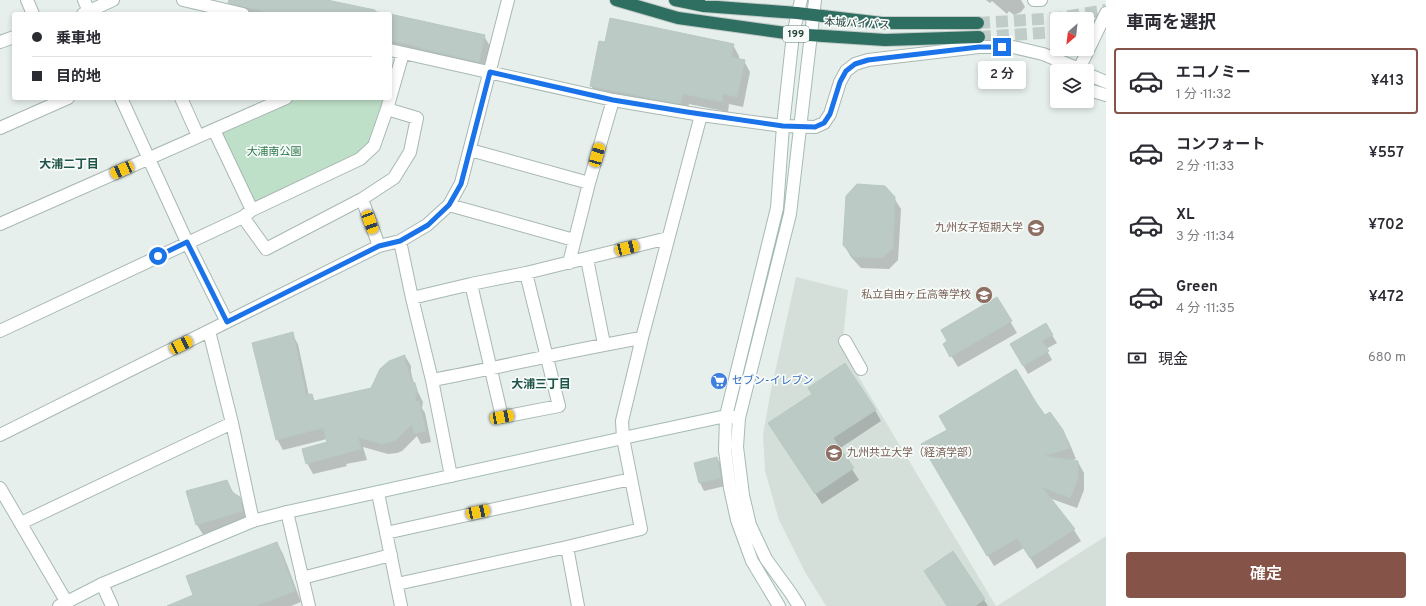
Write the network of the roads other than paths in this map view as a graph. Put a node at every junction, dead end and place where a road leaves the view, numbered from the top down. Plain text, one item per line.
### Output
1 (27, 0) edge
2 (84, 0) edge
3 (113, 0) edge
4 (183, 0) edge
5 (508, 0) edge
6 (616, 0) edge
7 (675, 0) edge
8 (801, 0) edge
9 (815, 0) edge
10 (1034, 0) edge
11 (1041, 0) edge
12 (32, 12) edge
13 (87, 12) edge
14 (89, 12) edge
15 (234, 12) edge
16 (797, 13) junction
17 (1106, 13) edge
18 (813, 16) junction
19 (978, 23) tunnel mouth
20 (793, 34) junction
21 (811, 35) junction
22 (979, 37) tunnel mouth
23 (12, 38) edge
24 (0, 42) edge
25 (392, 50) edge
26 (403, 53) junction
27 (1066, 64) edge
28 (1085, 64) edge
29 (490, 72) junction
30 (1094, 76) edge
31 (1106, 82) edge
32 (1094, 91) edge
33 (392, 92) edge
34 (1106, 95) edge
35 (63, 100) edge
36 (123, 100) edge
37 (182, 100) edge
38 (282, 100) edge
39 (390, 100) edge
40 (613, 100) junction
41 (387, 109) junction
42 (702, 115) junction
43 (783, 126) junction
44 (800, 126) junction
45 (0, 128) edge
46 (214, 130) junction
47 (198, 136) junction
48 (470, 150) junction
49 (149, 158) junction
50 (589, 183) junction
51 (362, 199) junction
52 (449, 205) junction
53 (248, 214) junction
54 (0, 224) edge
55 (668, 238) junction
56 (574, 240) junction
57 (400, 241) junction
58 (187, 242) junction
59 (379, 246) junction
60 (587, 259) junction
61 (569, 263) junction
62 (526, 273) junction
63 (471, 284) junction
64 (412, 298) junction
65 (227, 322) junction
66 (0, 331) edge
67 (209, 331) junction
68 (642, 338) junction
69 (845, 341) dead end
70 (604, 344) junction
71 (547, 357) junction
72 (491, 369) junction
73 (861, 369) dead end
74 (432, 380) junction
75 (726, 416) junction
76 (739, 418) junction
77 (232, 423) junction
78 (0, 435) edge
79 (623, 438) junction
80 (451, 476) junction
81 (632, 479) junction
82 (0, 488) edge
83 (378, 493) junction
84 (287, 512) junction
85 (253, 521) junction
86 (21, 523) junction
87 (386, 532) junction
88 (567, 547) junction
89 (391, 556) junction
90 (302, 578) junction
91 (102, 584) junction
92 (397, 584) junction
93 (62, 604) edge
94 (112, 606) edge
95 (308, 606) edge
96 (401, 606) edge
97 (578, 606) edge
98 (779, 606) edge
99 (799, 606) edge

1 - 12 street
2 - 13 street
3 - 14 street
4 - 15 street
5 - 29 street
6 - 20 highway, 本城バイパス / 199
7 - 16 highway, 本城バイパス / 199
8 - 16 street
9 - 18 street
10 - 11 street
16 - 18 highway, 本城バイパス / 199
16 - 20 street
17 - 28 street
18 - 19 highway, 本城バイパス / 199
18 - 21 street
20 - 21 highway, 本城バイパス / 199
20 - 43 street
21 - 22 highway, 本城バイパス / 199
21 - 44 street
23 - 24 street
25 - 26 street
26 - 29 street
26 - 33 street
27 - 44 street
29 - 40 street
29 - 48 street
30 - 31 street
32 - 34 street
35 - 45 street
36 - 49 street
37 - 47 street
38 - 46 street
39 - 41 street
40 - 42 street
40 - 50 street
41 - 51 street
41 - 53 street
42 - 43 street
42 - 55 street
43 - 44 street
43 - 75 street
44 - 76 street
46 - 47 street
46 - 53 street
47 - 49 street
48 - 50 street
48 - 52 street
49 - 54 street
49 - 58 street
50 - 56 street
51 - 53 street
51 - 59 street
52 - 56 street
52 - 57 street
53 - 58 street
55 - 60 street
55 - 68 street
56 - 61 street
57 - 59 street
57 - 64 street
58 - 65 street
58 - 66 street
59 - 65 street
60 - 61 street
60 - 70 street
61 - 62 street
62 - 63 street
62 - 71 street
63 - 64 street
63 - 72 street
64 - 74 street
65 - 67 street
67 - 77 street
67 - 78 street
68 - 70 street
68 - 79 street
69 - 73 street
70 - 71 street
71 - 72 street
71 - 72 street
72 - 74 street
74 - 80 street
75 - 76 street
75 - 79 street
75 - 98 street
76 - 99 street
77 - 85 street
77 - 86 street
79 - 80 street
79 - 81 street
80 - 83 street
81 - 87 street
81 - 88 street
82 - 86 street
83 - 84 street
83 - 87 street
84 - 85 street
84 - 90 street
85 - 91 street
86 - 93 street
87 - 89 street
88 - 92 street
88 - 97 street
89 - 90 street
89 - 92 street
90 - 95 street
91 - 93 street
91 - 94 street
92 - 96 street

